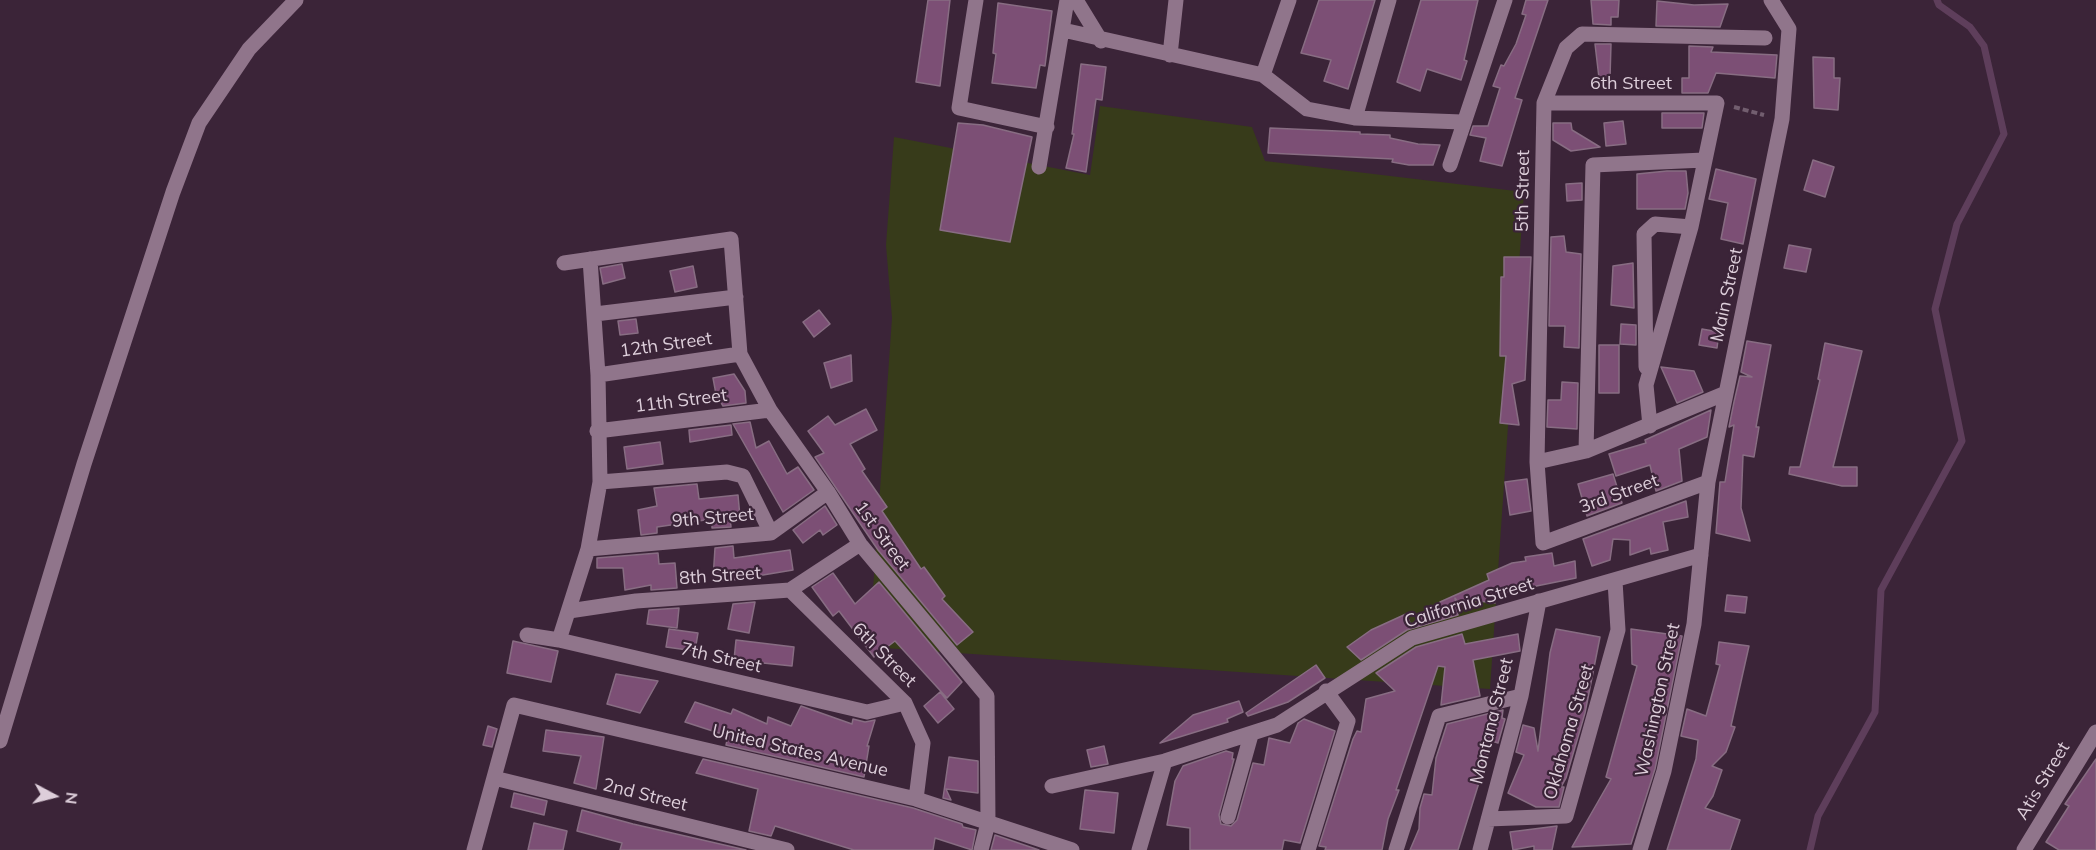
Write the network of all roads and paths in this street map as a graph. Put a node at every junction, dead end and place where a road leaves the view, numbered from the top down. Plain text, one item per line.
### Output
1 (296, 0) edge
2 (976, 0) edge
3 (1068, 0) edge
4 (1076, 0) edge
5 (1176, 0) edge
6 (1288, 0) edge
7 (1389, 0) edge
8 (1505, 0) edge
9 (1771, 0) edge
10 (1063, 30) junction
11 (1765, 38) dead end
12 (1101, 41) junction
13 (1170, 55) junction
14 (1263, 75) junction
15 (1544, 103) junction
16 (1717, 103) junction
17 (1355, 118) junction
18 (1782, 119) junction
19 (1462, 122) junction
20 (1047, 127) junction
21 (1704, 160) junction
22 (1450, 165) dead end
23 (1039, 167) dead end
24 (1690, 227) junction
25 (590, 259) junction
26 (564, 263) dead end
27 (736, 297) junction
28 (595, 315) junction
29 (740, 354) junction
30 (598, 375) junction
31 (1646, 385) junction
32 (1726, 393) junction
33 (770, 410) junction
34 (1650, 426) junction
35 (597, 431) junction
36 (1586, 452) junction
37 (1537, 462) junction
38 (600, 482) junction
39 (1708, 482) junction
40 (828, 492) junction
41 (771, 533) junction
42 (1543, 543) joint
43 (860, 544) junction
44 (588, 549) junction
45 (1701, 555) junction
46 (1615, 581) junction
47 (790, 590) junction
48 (1539, 601) junction
49 (569, 611) junction
50 (527, 635) dead end
51 (560, 640) junction
52 (1326, 692) junction
53 (1521, 696) junction
54 (906, 703) junction
55 (2096, 732) edge
56 (1251, 735) junction
57 (0, 741) edge
58 (1165, 761) junction
59 (494, 778) junction
60 (1052, 786) dead end
61 (916, 799) junction
62 (1228, 818) dead end
63 (1488, 819) junction
64 (988, 823) junction
65 (475, 850) edge
66 (787, 850) edge
67 (981, 850) edge
68 (1072, 850) edge
69 (1139, 850) edge
70 (1308, 850) edge
71 (1396, 850) edge
72 (1480, 850) edge
73 (1640, 850) edge
74 (2024, 850) edge

1 - 57 street
2 - 20 street
3 - 10 street
4 - 12 street
5 - 13 street
6 - 14 street
7 - 17 street
8 - 19 street
9 - 18 street, Main Street
10 - 12 street
10 - 20 street
11 - 15 street, 5th Street
12 - 13 street
13 - 14 street
14 - 17 street
15 - 16 street, 6th Street
15 - 37 street, 5th Street
16 - 18 path
16 - 21 street
17 - 19 street
18 - 32 street, Main Street
19 - 22 street
20 - 23 street
21 - 24 street
21 - 36 street
24 - 31 street
24 - 31 street
25 - 26 street
25 - 27 street, 1st Street
25 - 28 street
27 - 28 street
27 - 29 street, 1st Street
28 - 30 street
29 - 30 street, 12th Street
29 - 33 street, 1st Street
30 - 35 street
31 - 34 street
32 - 34 street
32 - 39 street, Main Street
33 - 35 street, 11th Street
33 - 40 street, 1st Street
34 - 36 street
35 - 38 street
36 - 37 street
37 - 42 street, 5th Street
38 - 41 street
38 - 44 street
39 - 42 street, 3rd Street
39 - 45 street, Main Street
40 - 41 street, 9th Street
40 - 43 street, 1st Street
41 - 44 street, 9th Street
43 - 47 street, 8th Street
43 - 64 street, 1st Street
44 - 49 street
45 - 46 street, California Street
45 - 73 street, Washington Street
46 - 48 street, California Street
46 - 63 street, Oklahoma Street
47 - 49 street, 8th Street
47 - 54 street, 6th Street
48 - 52 street, California Street
48 - 53 street, Montana Street
49 - 51 street
50 - 51 street, 7th Street
51 - 54 street, 7th Street
52 - 56 street, California Street
52 - 70 street
53 - 63 street, Montana Street
53 - 71 street
54 - 61 street, 6th Street
55 - 74 street, Atis Street
56 - 58 street, California Street
56 - 62 street
58 - 60 street, California Street
58 - 69 street
59 - 61 street, United States Avenue
59 - 65 street
59 - 66 street, 2nd Street
61 - 64 street, United States Avenue
63 - 72 street, Montana Street
64 - 67 street, 1st Street
64 - 68 street, United States Avenue

